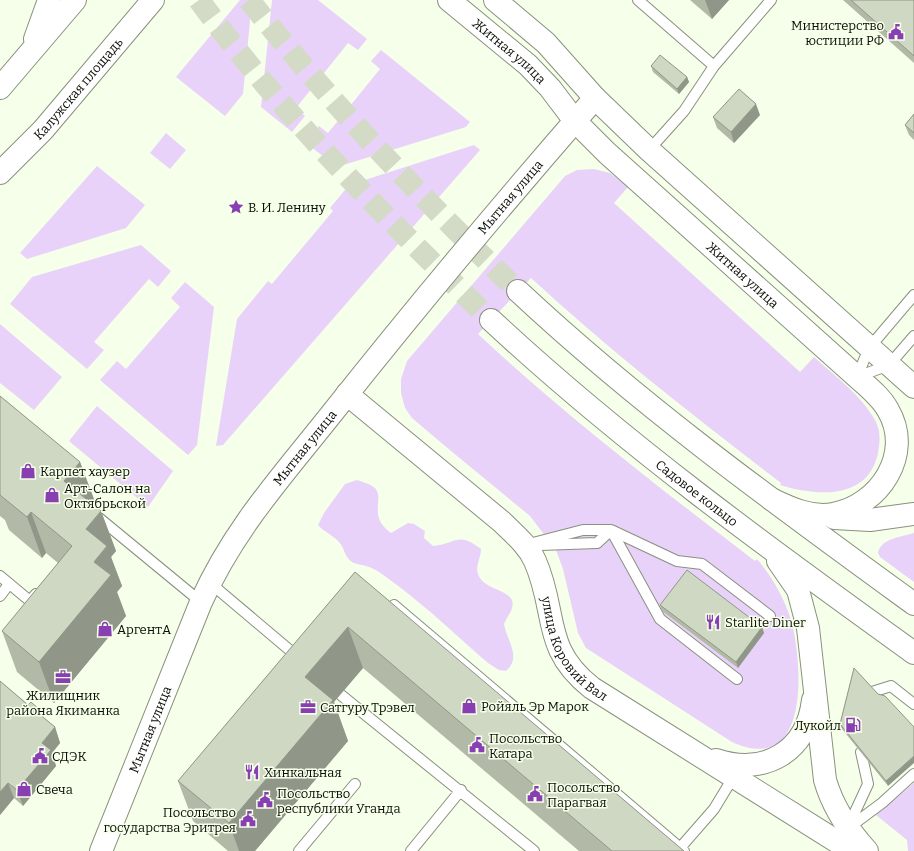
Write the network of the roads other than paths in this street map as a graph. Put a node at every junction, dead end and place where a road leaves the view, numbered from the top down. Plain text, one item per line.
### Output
1 (49, 0) edge
2 (75, 0) edge
3 (153, 0) edge
4 (449, 0) edge
5 (495, 0) edge
6 (638, 0) edge
7 (771, 0) edge
8 (714, 66) junction
9 (7, 80) edge
10 (595, 98) junction
11 (575, 121) junction
12 (649, 150) junction
13 (0, 173) edge
14 (518, 291) tunnel mouth
15 (914, 296) edge
16 (491, 320) tunnel mouth
17 (914, 336) edge
18 (869, 348) junction
19 (889, 365) junction
20 (857, 377) junction
21 (914, 387) edge
22 (347, 394) junction
23 (771, 499) junction
24 (810, 514) junction
25 (914, 514) edge
26 (89, 529) edge
27 (611, 530) junction
28 (749, 532) junction
29 (525, 545) junction
30 (0, 576) edge
31 (209, 582) junction
32 (9, 584) junction
33 (40, 589) edge
34 (0, 596) edge
35 (201, 602) junction
36 (914, 604) edge
37 (394, 605) edge
38 (770, 616) dead end
39 (914, 653) edge
40 (308, 666) edge
41 (737, 679) dead end
42 (814, 682) junction
43 (872, 692) edge
44 (341, 695) dead end
45 (914, 704) edge
46 (860, 752) edge
47 (698, 753) junction
48 (914, 774) edge
49 (734, 776) junction
50 (355, 784) dead end
51 (461, 790) junction
52 (847, 829) junction
53 (677, 848) edge
54 (101, 849) edge
55 (299, 851) edge
56 (411, 851) edge
57 (534, 851) edge
58 (852, 851) edge
59 (867, 851) edge

1 - 9 main road
2 - 9 main road
3 - 13 main road, Калужская площадь
4 - 11 main road, Житная улица
5 - 10 main road
6 - 8 lane
7 - 8 lane
8 - 12 lane
10 - 11 main road, Мытная улица
10 - 12 main road
11 - 20 main road, Житная улица
11 - 22 main road, Мытная улица
12 - 18 main road
14 - 23 main road
15 - 18 lane
16 - 28 main road, Садовое кольцо
17 - 19 lane
18 - 19 main road
18 - 20 lane
19 - 20 lane
19 - 21 main road
20 - 24 main road, Житная улица
22 - 29 main road, улица Коровий Вал
22 - 31 main road, Мытная улица
23 - 24 main road, Житная улица
23 - 36 main road
24 - 25 main road
26 - 35 lane
27 - 29 lane
27 - 29 lane
27 - 38 lane
27 - 41 lane
28 - 39 main road, Садовое кольцо
28 - 42 main road
29 - 47 main road, улица Коровий Вал
30 - 32 lane
31 - 35 main road, Мытная улица
31 - 40 lane
32 - 33 lane
32 - 34 lane
35 - 54 main road, Мытная улица
37 - 53 lane
42 - 47 main road
42 - 52 main road
43 - 45 lane
44 - 51 lane
46 - 52 lane
47 - 49 main road, улица Коровий Вал
48 - 52 lane
49 - 53 lane
49 - 58 main road, улица Коровий Вал
50 - 55 lane
51 - 56 lane
51 - 57 lane
52 - 59 main road

